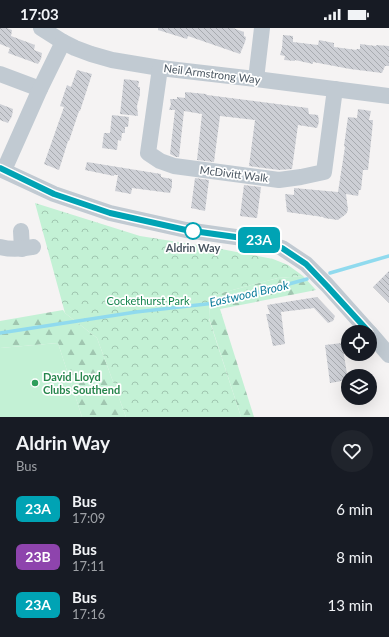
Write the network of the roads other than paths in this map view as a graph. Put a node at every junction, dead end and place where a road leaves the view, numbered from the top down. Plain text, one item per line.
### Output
1 (41, 28) edge
2 (262, 28) edge
3 (63, 42) junction
4 (160, 68) junction
5 (0, 74) edge
6 (256, 79) junction
7 (40, 89) junction
8 (334, 89) junction
9 (389, 96) edge
10 (2, 170) edge
11 (21, 231) dead end
12 (0, 247) edge
13 (362, 325) edge
14 (377, 342) edge
15 (389, 355) edge

1 - 3 street, Neil Armstrong Way
2 - 6 street
3 - 4 street, Neil Armstrong Way
3 - 7 street
4 - 6 street, Neil Armstrong Way
4 - 8 street, McDivitt Walk
5 - 7 street
6 - 8 street, Neil Armstrong Way
7 - 10 street
8 - 9 street, Neil Armstrong Way
10 - 13 street
11 - 12 street
14 - 15 street

